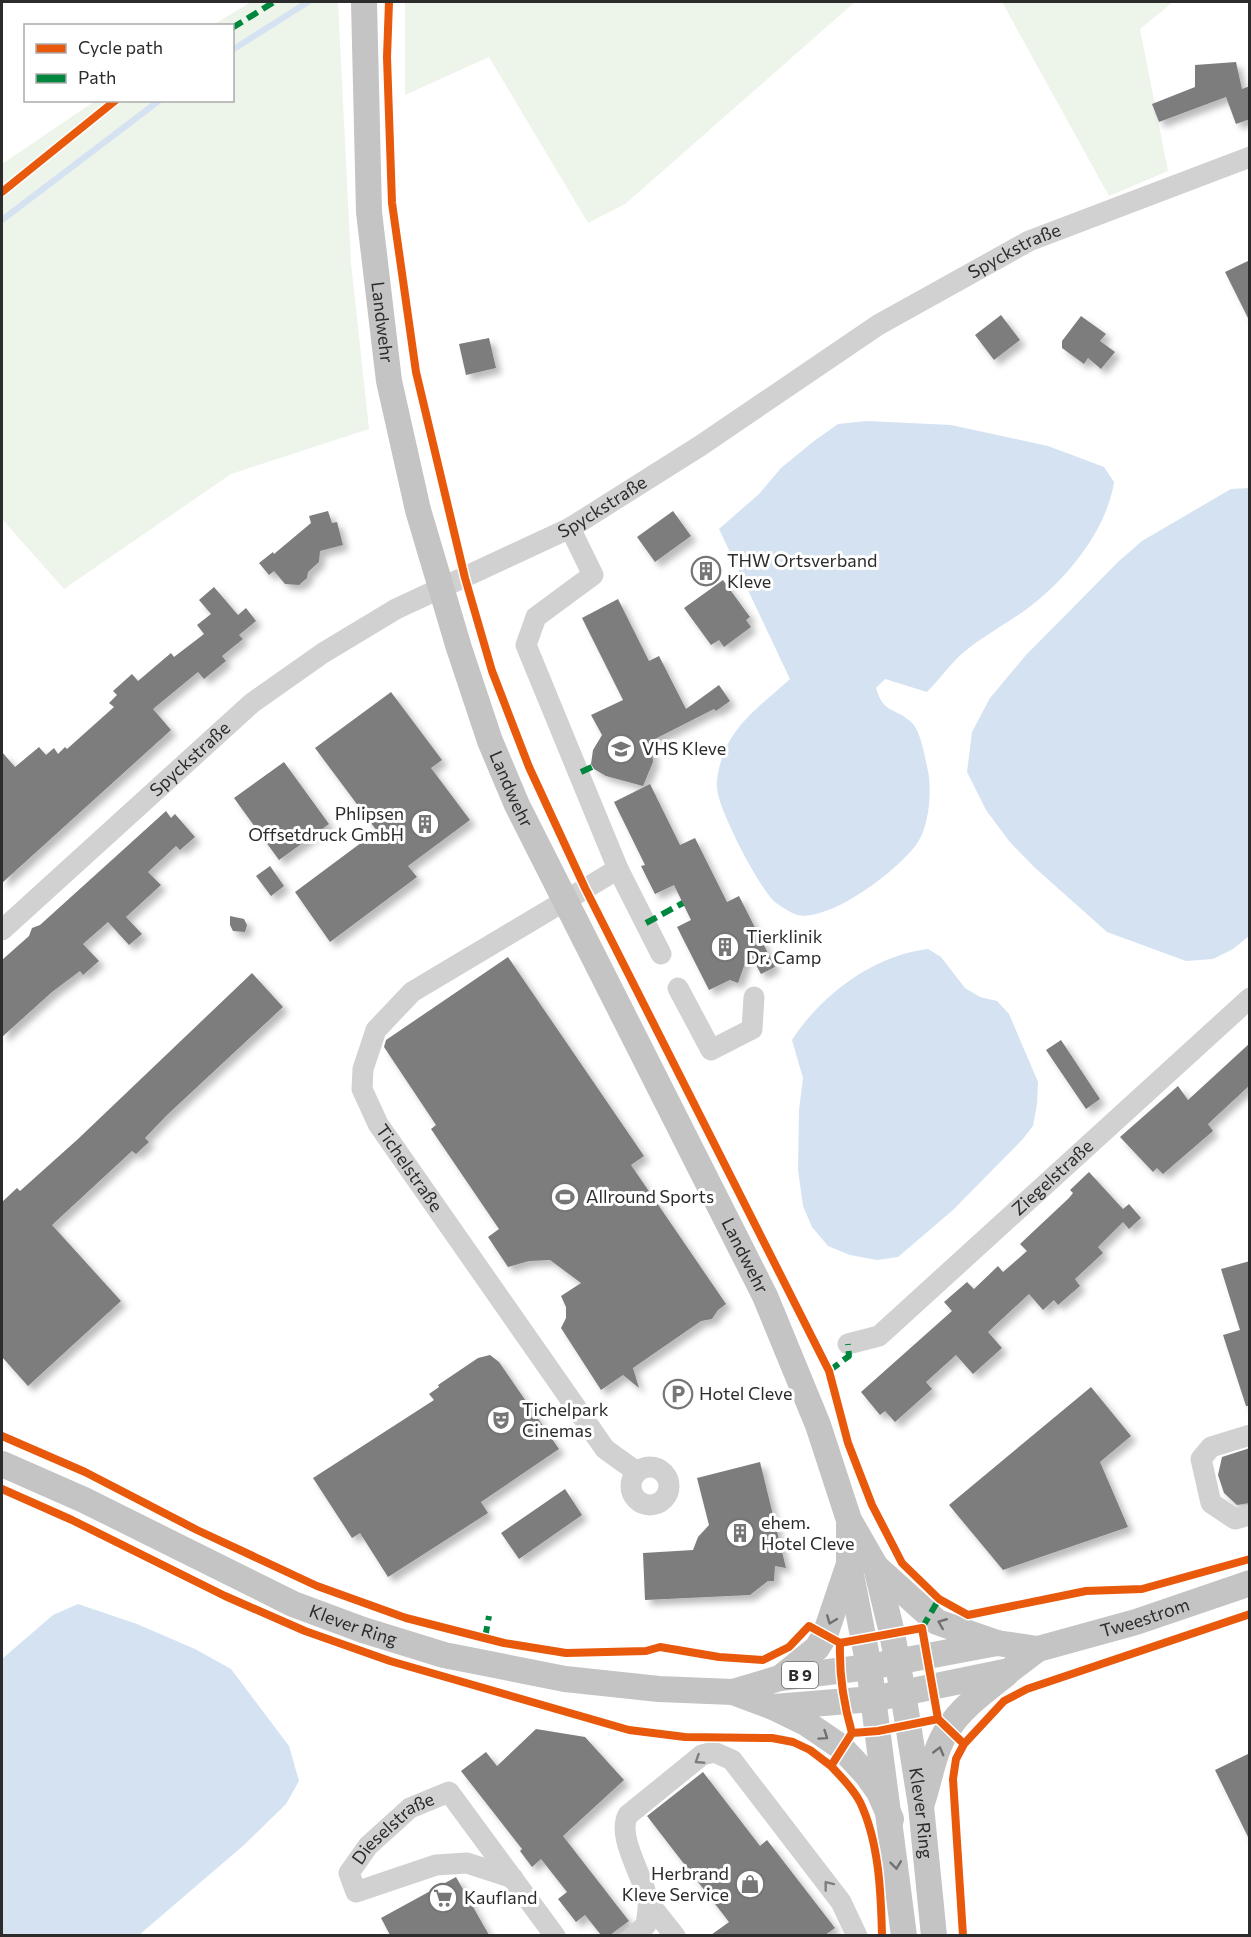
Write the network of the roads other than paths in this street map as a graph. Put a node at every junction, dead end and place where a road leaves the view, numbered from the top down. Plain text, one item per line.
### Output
1 (364, 2) edge
2 (1250, 157) edge
3 (570, 528) junction
4 (442, 589) junction
5 (618, 869) junction
6 (563, 900) junction
7 (2, 930) edge
8 (661, 954) dead end
9 (678, 988) dead end
10 (754, 997) dead end
11 (1250, 998) edge
12 (848, 1344) dead end
13 (1250, 1435) edge
14 (2, 1464) edge
15 (637, 1472) dead end
16 (1250, 1515) edge
17 (849, 1520) junction
18 (849, 1564) junction
19 (876, 1567) junction
20 (1250, 1583) edge
21 (997, 1643) junction
22 (1038, 1649) junction
23 (898, 1662) junction
24 (869, 1667) junction
25 (1009, 1671) junction
26 (780, 1678) junction
27 (733, 1692) junction
28 (903, 1694) junction
29 (873, 1699) junction
30 (773, 1707) junction
31 (921, 1806) junction
32 (891, 1819) junction
33 (513, 1878) junction
34 (648, 1902) junction
35 (555, 1935) edge
36 (634, 1935) edge
37 (675, 1935) edge
38 (856, 1935) edge
39 (904, 1935) edge
40 (934, 1935) edge

1 - 4 main road, Landwehr
2 - 3 street, Spyckstraße
3 - 4 street, Spyckstraße
3 - 5 street
4 - 6 main road, Landwehr
4 - 7 street, Spyckstraße
5 - 6 street, Tichelstraße
5 - 8 street
6 - 15 street, Tichelstraße
6 - 17 main road, Landwehr
9 - 10 street
11 - 12 street, Ziegelstraße
13 - 16 street
14 - 27 main road, Klever Ring / B 9
17 - 18 main road, Landwehr
17 - 19 main road, Landwehr
18 - 24 main road, Landwehr
18 -> 26 main road
21 -> 19 main road
19 - 23 main road, Landwehr
20 - 22 main road, Tweestrom
21 - 22 main road, Tweestrom
21 - 23 main road, Tweestrom
22 - 25 main road, Tweestrom
23 - 24 main road, Klever Ring / B 9
23 - 28 main road, Klever Ring
24 - 26 main road, Klever Ring / B 9
24 - 29 main road, Klever Ring
25 - 28 main road, Tweestrom
31 -> 25 main road
26 - 27 main road, Klever Ring / B 9
27 - 30 main road, Klever Ring / B 9
28 - 29 main road, Klever Ring
28 - 31 main road, Klever Ring
29 - 30 main road, Klever Ring
29 - 32 main road, Klever Ring
30 -> 32 main road, Klever Ring / B 9
31 - 40 main road, Klever Ring
32 -> 39 main road, Klever Ring / B 9
33 - 33 street, Dieselstraße
33 - 35 street, Dieselstraße
34 - 36 street
34 - 37 street
38 -> 34 street

